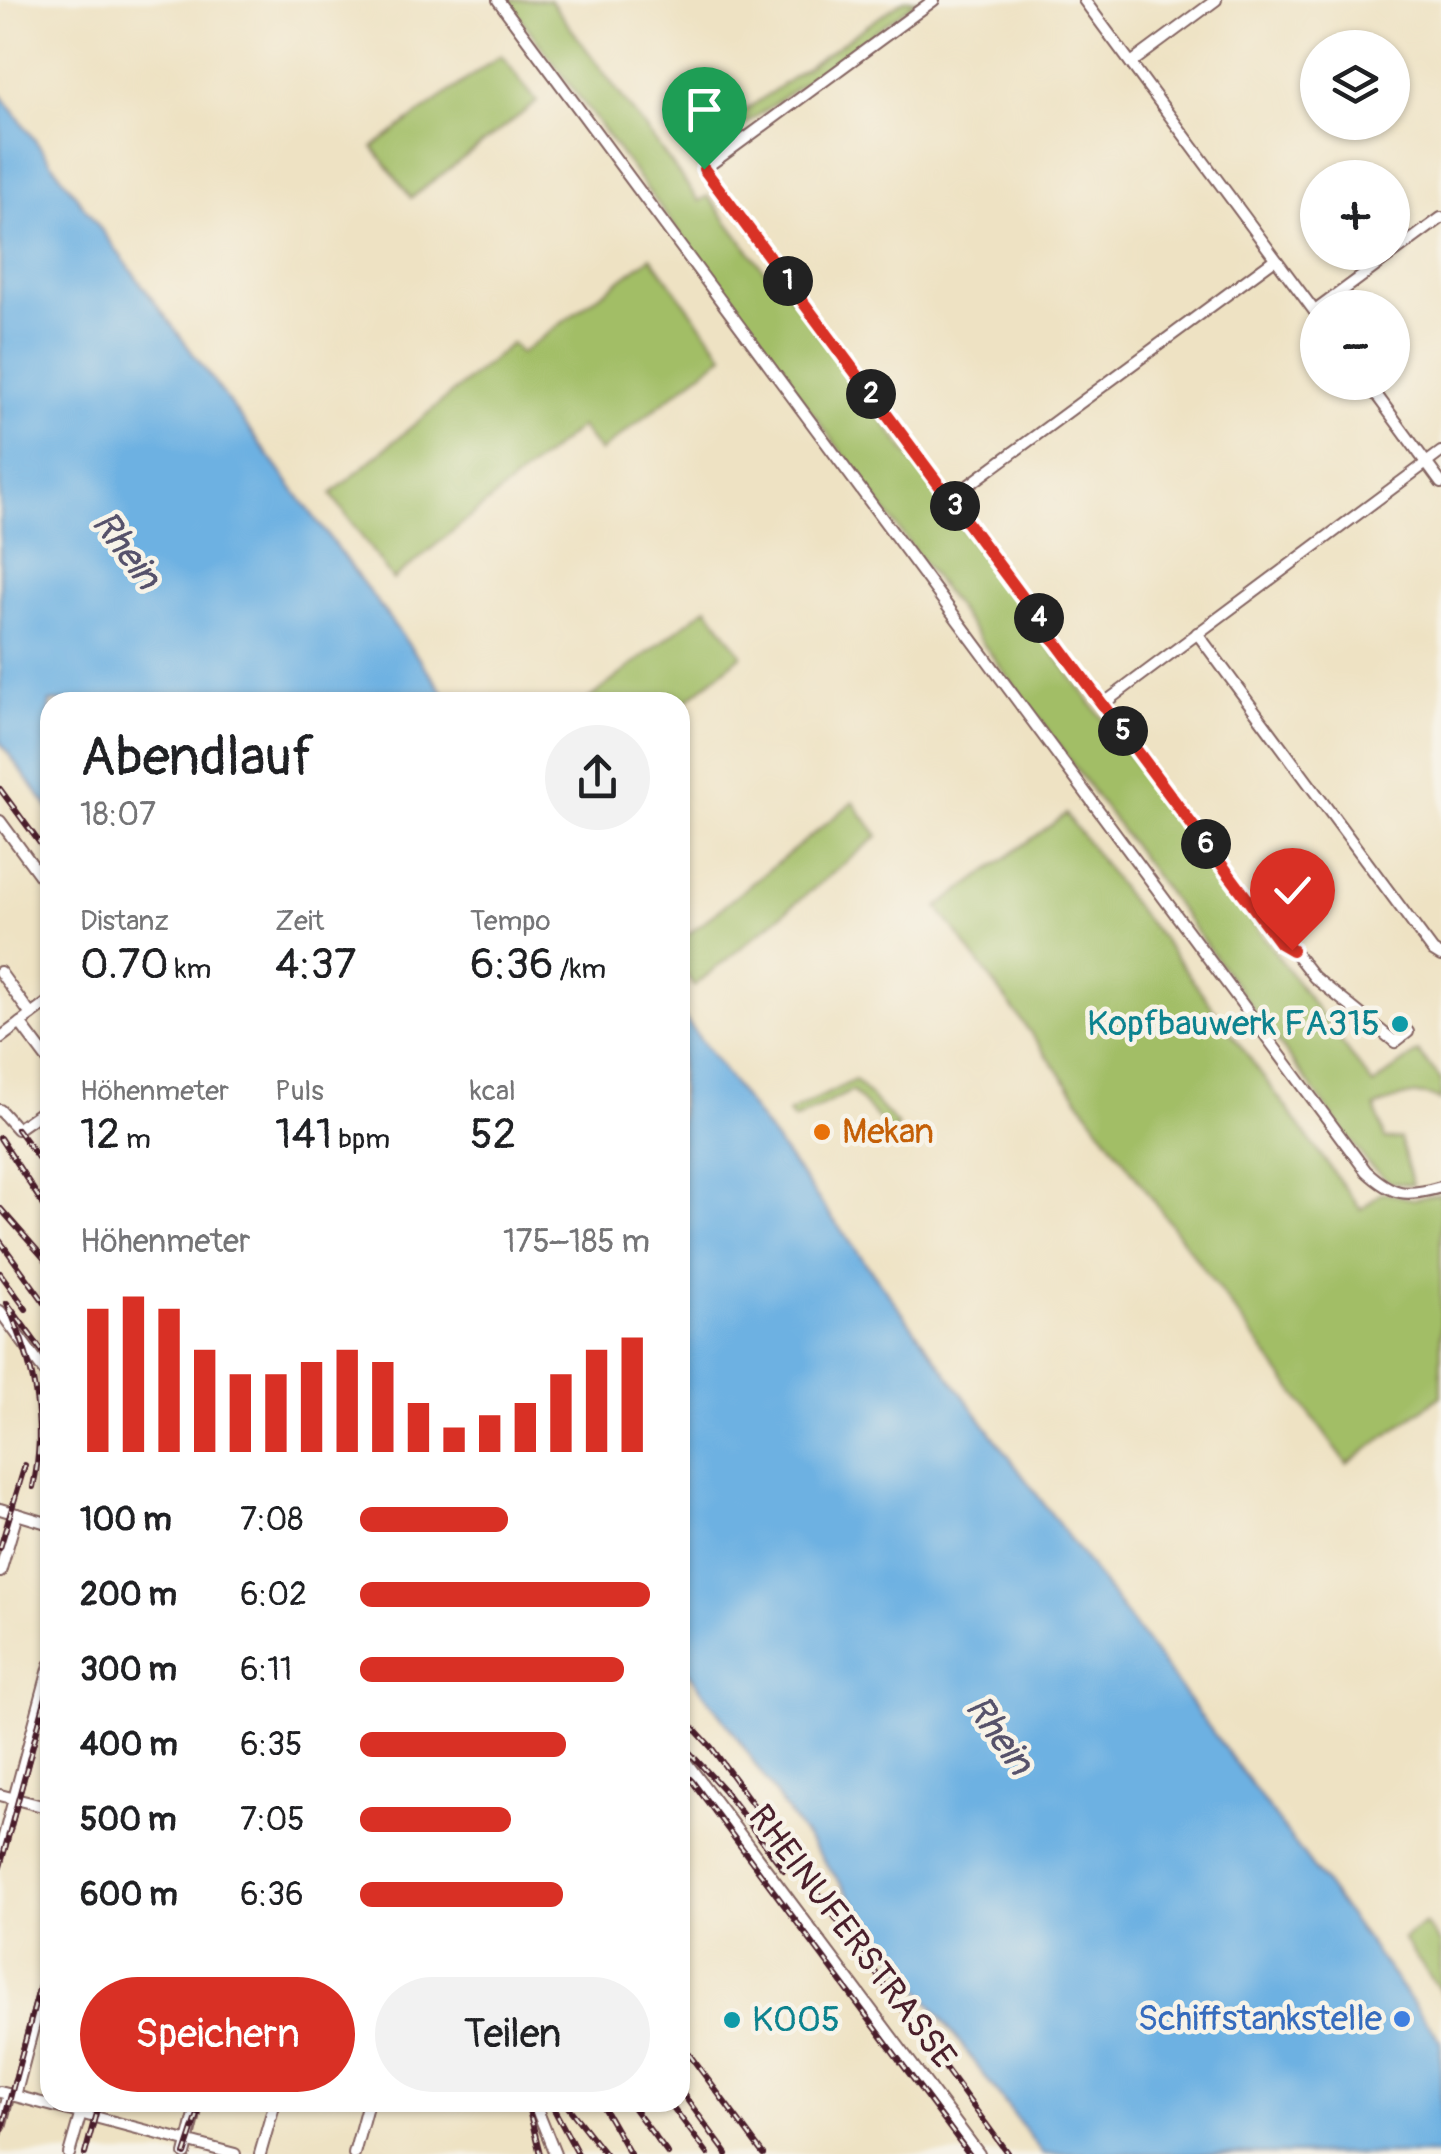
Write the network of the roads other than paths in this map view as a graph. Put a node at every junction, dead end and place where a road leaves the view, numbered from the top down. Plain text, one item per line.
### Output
1 (498, 0) edge
2 (934, 0) edge
3 (1084, 0) edge
4 (1216, 0) edge
5 (1131, 64) junction
6 (1441, 218) edge
7 (1275, 259) junction
8 (1300, 290) edge
9 (1345, 290) edge
10 (1380, 400) edge
11 (1441, 452) edge
12 (1426, 463) junction
13 (1441, 482) edge
14 (950, 500) junction
15 (1197, 633) junction
16 (1102, 704) junction
17 (0, 821) edge
18 (40, 875) edge
19 (1441, 956) edge
20 (0, 972) edge
21 (40, 1008) edge
22 (31, 1015) junction
23 (20, 1023) junction
24 (1408, 1032) dead end
25 (0, 1038) edge
26 (40, 1050) edge
27 (0, 1110) edge
28 (40, 1113) edge
29 (1441, 1187) edge
30 (0, 1312) edge
31 (40, 1366) edge
32 (0, 1509) edge
33 (16, 1514) junction
34 (40, 1521) edge
35 (0, 1572) edge
36 (40, 1702) edge
37 (690, 1767) edge
38 (0, 1795) edge
39 (14, 1799) junction
40 (40, 1806) edge
41 (0, 1851) edge
42 (40, 1995) edge
43 (8, 2094) edge
44 (40, 2100) edge
45 (82, 2112) edge
46 (96, 2112) edge
47 (195, 2112) edge
48 (271, 2112) edge
49 (365, 2112) edge
50 (538, 2112) edge
51 (0, 2127) edge
52 (188, 2141) junction
53 (70, 2154) edge
54 (185, 2154) edge
55 (235, 2154) edge
56 (260, 2154) edge
57 (354, 2154) edge
58 (554, 2154) edge
59 (979, 2154) edge

1 - 29 street
2 - 14 street
3 - 5 street
4 - 5 street
5 - 7 street
6 - 9 street
7 - 8 street
7 - 14 street
10 - 12 street
11 - 12 street
12 - 13 street
12 - 15 street
14 - 16 street
15 - 16 street
15 - 19 street
16 - 24 street
17 - 18 street
20 - 22 street
21 - 22 street
22 - 23 street
23 - 25 street
23 - 26 street
27 - 28 street
30 - 31 street
32 - 33 street
33 - 34 street
33 - 35 street
36 - 39 street
37 - 59 street, RHEINUFERSTRASSE
38 - 39 street
39 - 40 street
39 - 41 street
42 - 43 street
43 - 44 street
43 - 51 street
45 - 53 street
46 - 52 street
47 - 52 street
48 - 56 street
49 - 57 street
50 - 58 street
52 - 54 street
52 - 55 street

